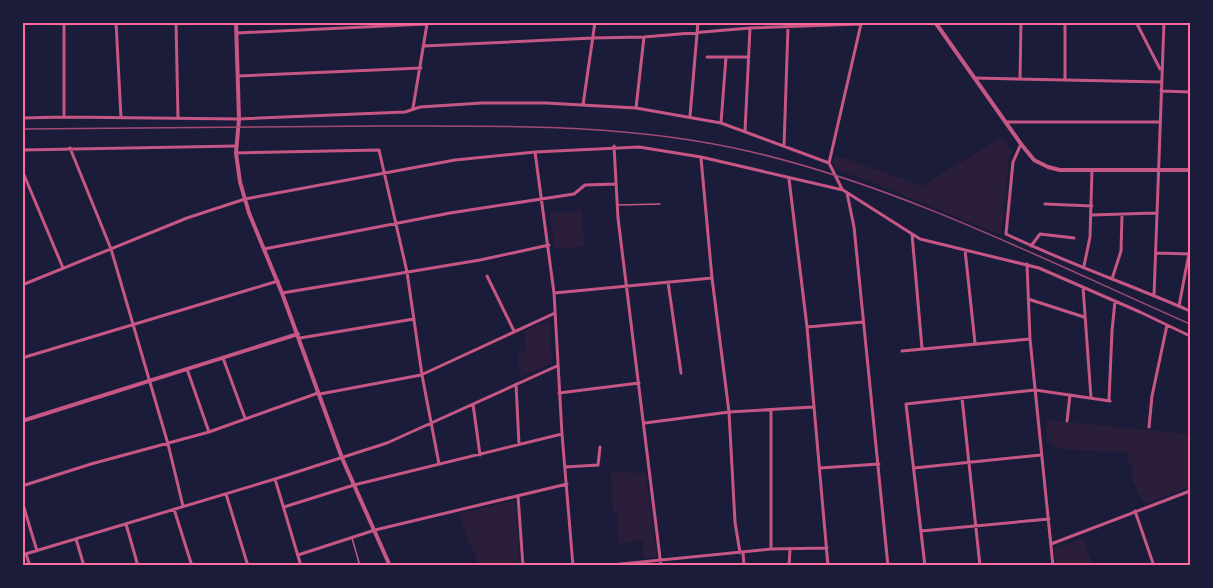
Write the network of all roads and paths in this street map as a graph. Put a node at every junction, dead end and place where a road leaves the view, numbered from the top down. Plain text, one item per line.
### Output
1 (64, 22) edge
2 (116, 22) edge
3 (176, 22) edge
4 (236, 22) edge
5 (595, 22) edge
6 (698, 22) edge
7 (935, 22) edge
8 (1021, 22) edge
9 (1065, 22) edge
10 (1136, 22) edge
11 (1164, 22) edge
12 (427, 23) edge
13 (861, 23) edge
14 (353, 25) edge
15 (788, 27) junction
16 (750, 28) junction
17 (237, 33) junction
18 (697, 33) junction
19 (644, 37) junction
20 (593, 38) junction
21 (424, 46) junction
22 (707, 57) dead end
23 (726, 57) junction
24 (749, 57) junction
25 (421, 68) junction
26 (1161, 70) junction
27 (238, 76) junction
28 (975, 78) junction
29 (1020, 79) junction
30 (1065, 80) junction
31 (1162, 82) junction
32 (1161, 91) junction
33 (1191, 92) edge
34 (583, 105) junction
35 (413, 108) junction
36 (636, 108) junction
37 (690, 116) junction
38 (64, 117) junction
39 (22, 118) edge
40 (121, 118) junction
41 (178, 118) junction
42 (239, 119) junction
43 (1005, 122) junction
44 (1160, 122) junction
45 (721, 123) junction
46 (745, 131) junction
47 (1021, 144) junction
48 (236, 146) junction
49 (614, 146) junction
50 (784, 146) junction
51 (70, 148) junction
52 (22, 150) edge
53 (535, 152) junction
54 (236, 153) junction
55 (701, 157) junction
56 (829, 163) junction
57 (1159, 169) junction
58 (22, 170) edge
59 (1092, 170) junction
60 (1191, 170) edge
61 (384, 173) junction
62 (789, 178) junction
63 (616, 184) junction
64 (843, 190) junction
65 (847, 192) junction
66 (543, 198) junction
67 (245, 199) junction
68 (660, 204) dead end
69 (1045, 204) dead end
70 (617, 205) junction
71 (1092, 206) junction
72 (1156, 213) junction
73 (1092, 215) junction
74 (1122, 215) junction
75 (395, 223) junction
76 (912, 234) junction
77 (1074, 238) dead end
78 (549, 245) junction
79 (1031, 246) junction
80 (1191, 248) edge
81 (111, 249) junction
82 (264, 249) junction
83 (965, 250) junction
84 (1156, 253) junction
85 (1190, 254) edge
86 (1027, 264) junction
87 (1084, 266) junction
88 (63, 268) junction
89 (407, 272) junction
90 (488, 276) dead end
91 (712, 278) junction
92 (1112, 279) junction
93 (278, 281) junction
94 (668, 282) junction
95 (22, 285) edge
96 (626, 286) junction
97 (1083, 286) junction
98 (282, 293) junction
99 (554, 293) junction
100 (1154, 296) junction
101 (1028, 299) junction
102 (1115, 300) junction
103 (1179, 306) junction
104 (1191, 311) edge
105 (555, 313) junction
106 (1084, 318) junction
107 (414, 319) junction
108 (863, 322) junction
109 (1167, 325) junction
110 (133, 326) junction
111 (807, 327) junction
112 (514, 332) junction
113 (299, 336) junction
114 (1191, 336) edge
115 (1030, 339) junction
116 (975, 343) junction
117 (922, 348) junction
118 (902, 351) dead end
119 (22, 358) edge
120 (223, 358) junction
121 (557, 366) junction
122 (187, 369) junction
123 (681, 373) dead end
124 (422, 374) junction
125 (150, 381) junction
126 (639, 383) junction
127 (516, 384) junction
128 (1035, 390) junction
129 (319, 393) junction
130 (559, 393) junction
131 (1070, 395) junction
132 (962, 398) junction
133 (1091, 398) junction
134 (473, 404) junction
135 (814, 407) junction
136 (771, 410) junction
137 (729, 412) junction
138 (246, 419) junction
139 (22, 421) edge
140 (1067, 421) dead end
141 (431, 423) junction
142 (645, 423) junction
143 (1149, 427) dead end
144 (209, 432) junction
145 (562, 434) junction
146 (168, 444) junction
147 (519, 444) junction
148 (600, 447) dead end
149 (1041, 454) junction
150 (480, 455) junction
151 (342, 458) junction
152 (969, 462) junction
153 (439, 464) junction
154 (879, 464) junction
155 (565, 467) junction
156 (820, 468) junction
157 (914, 468) junction
158 (275, 479) junction
159 (567, 484) junction
160 (354, 485) junction
161 (22, 486) edge
162 (1191, 491) edge
163 (226, 494) junction
164 (518, 496) junction
165 (22, 501) edge
166 (183, 506) junction
167 (284, 507) junction
168 (174, 509) junction
169 (1135, 511) junction
170 (1049, 519) junction
171 (126, 524) junction
172 (976, 526) junction
173 (375, 530) junction
174 (921, 531) junction
175 (352, 537) junction
176 (76, 538) junction
177 (1051, 544) junction
178 (827, 548) junction
179 (771, 549) junction
180 (790, 549) junction
181 (37, 551) junction
182 (741, 552) junction
183 (24, 555) edge
184 (298, 555) junction
185 (660, 560) junction
186 (30, 566) edge
187 (84, 566) edge
188 (138, 566) edge
189 (192, 566) edge
190 (248, 566) edge
191 (302, 566) edge
192 (360, 566) edge
193 (390, 566) edge
194 (523, 566) edge
195 (573, 566) edge
196 (601, 566) edge
197 (661, 566) edge
198 (744, 566) edge
199 (789, 566) edge
200 (828, 566) edge
201 (888, 566) edge
202 (925, 566) edge
203 (980, 566) edge
204 (1053, 566) edge
205 (1154, 566) edge

1 - 38 street
2 - 40 street
3 - 41 street
4 - 17 street
5 - 20 street
6 - 18 street
7 - 28 street
8 - 29 street
9 - 30 street
10 - 26 street
11 - 26 street
12 - 14 street
12 - 21 street
13 - 15 street
13 - 56 street
14 - 17 street
15 - 16 street
15 - 50 street
16 - 18 street
16 - 24 street
17 - 27 street
18 - 19 street
18 - 37 street
19 - 20 street
19 - 36 street
20 - 21 street
20 - 34 street
21 - 25 street
22 - 23 street
23 - 24 street
23 - 45 street
24 - 46 street
25 - 27 street
25 - 35 street
26 - 31 street
27 - 42 street
28 - 29 street
28 - 43 street
29 - 30 street
30 - 31 street
31 - 32 street
32 - 33 street
32 - 44 street
34 - 35 street
34 - 36 street
35 - 42 street
36 - 37 street
37 - 45 street
38 - 39 street
38 - 40 street
40 - 41 street
41 - 42 street
42 - 48 street
43 - 44 street
43 - 47 street
44 - 57 street
45 - 46 street
46 - 50 street
47 - 59 street
47 - 79 street
48 - 51 street
48 - 54 street
49 - 53 street
49 - 55 street
49 - 63 street
50 - 56 street
51 - 52 street
51 - 81 street
53 - 61 street
53 - 66 street
54 - 61 street
54 - 67 street
55 - 62 street
55 - 91 street
56 - 64 street
57 - 59 street
57 - 60 street
57 - 72 street
58 - 88 street
59 - 71 street
61 - 67 street
61 - 75 street
62 - 64 street
62 - 111 street
63 - 66 street
63 - 70 street
64 - 65 street
65 - 76 street
65 - 108 street
66 - 75 street
66 - 78 street
67 - 81 street
67 - 82 street
68 - 70 lane
69 - 71 street
70 - 96 street
71 - 73 street
72 - 74 street
72 - 84 street
73 - 74 street
73 - 87 street
74 - 92 street
75 - 82 street
75 - 89 street
76 - 83 street
76 - 117 street
77 - 79 street
78 - 89 street
78 - 99 street
79 - 87 street
80 - 85 street
81 - 88 street
81 - 110 street
82 - 93 street
83 - 86 street
83 - 116 street
84 - 85 street
84 - 100 street
85 - 103 street
86 - 97 street
86 - 101 street
87 - 92 street
88 - 95 street
89 - 98 street
89 - 107 street
90 - 112 street
91 - 94 street
91 - 137 street
92 - 100 street
93 - 98 street
93 - 110 street
94 - 96 street
94 - 123 street
96 - 99 street
96 - 126 street
97 - 102 street
97 - 106 street
98 - 113 street
99 - 105 street
100 - 103 street
101 - 106 street
101 - 115 street
102 - 109 street
102 - 133 street
103 - 104 street
105 - 112 street
105 - 121 street
106 - 133 street
107 - 113 street
107 - 124 street
108 - 111 street
108 - 154 street
109 - 114 street
109 - 143 street
110 - 119 street
110 - 125 street
111 - 135 street
112 - 124 street
113 - 120 street
113 - 129 street
115 - 116 street
115 - 128 street
116 - 117 street
117 - 118 street
120 - 122 street
120 - 138 street
121 - 127 street
121 - 130 street
122 - 125 street
122 - 144 street
124 - 129 street
124 - 141 street
125 - 139 street
125 - 146 street
126 - 130 street
126 - 142 street
127 - 134 street
127 - 147 street
128 - 131 street
128 - 132 street
128 - 149 street
129 - 138 street
129 - 151 street
130 - 145 street
131 - 133 street
131 - 140 street
132 - 152 street
132 - 157 street
134 - 141 street
134 - 150 street
135 - 136 street
135 - 156 street
136 - 137 street
136 - 179 street
137 - 142 street
137 - 182 street
138 - 144 street
141 - 151 street
141 - 153 street
142 - 185 street
144 - 146 street
145 - 147 street
145 - 155 street
146 - 161 street
146 - 166 street
147 - 150 street
148 - 155 street
149 - 152 street
149 - 170 street
150 - 153 street
151 - 158 street
151 - 160 street
152 - 157 street
152 - 172 street
153 - 160 street
154 - 156 street
154 - 201 street
155 - 159 street
156 - 178 street
157 - 174 street
158 - 163 street
158 - 167 street
159 - 164 street
159 - 195 street
160 - 167 street
160 - 173 street
162 - 169 street
163 - 166 street
163 - 190 street
164 - 173 street
164 - 194 street
165 - 181 street
166 - 168 street
167 - 184 street
168 - 171 street
168 - 189 street
169 - 177 street
169 - 205 street
170 - 172 street
170 - 177 street
171 - 176 street
171 - 188 street
172 - 174 street
172 - 203 street
173 - 175 street
173 - 193 street
174 - 202 street
175 - 184 street
175 - 192 lane
176 - 181 street
176 - 187 street
177 - 204 street
178 - 180 street
178 - 200 street
179 - 180 street
179 - 182 street
180 - 199 street
181 - 183 street
182 - 185 street
182 - 198 street
183 - 186 street
184 - 191 street
185 - 196 street
185 - 197 street

